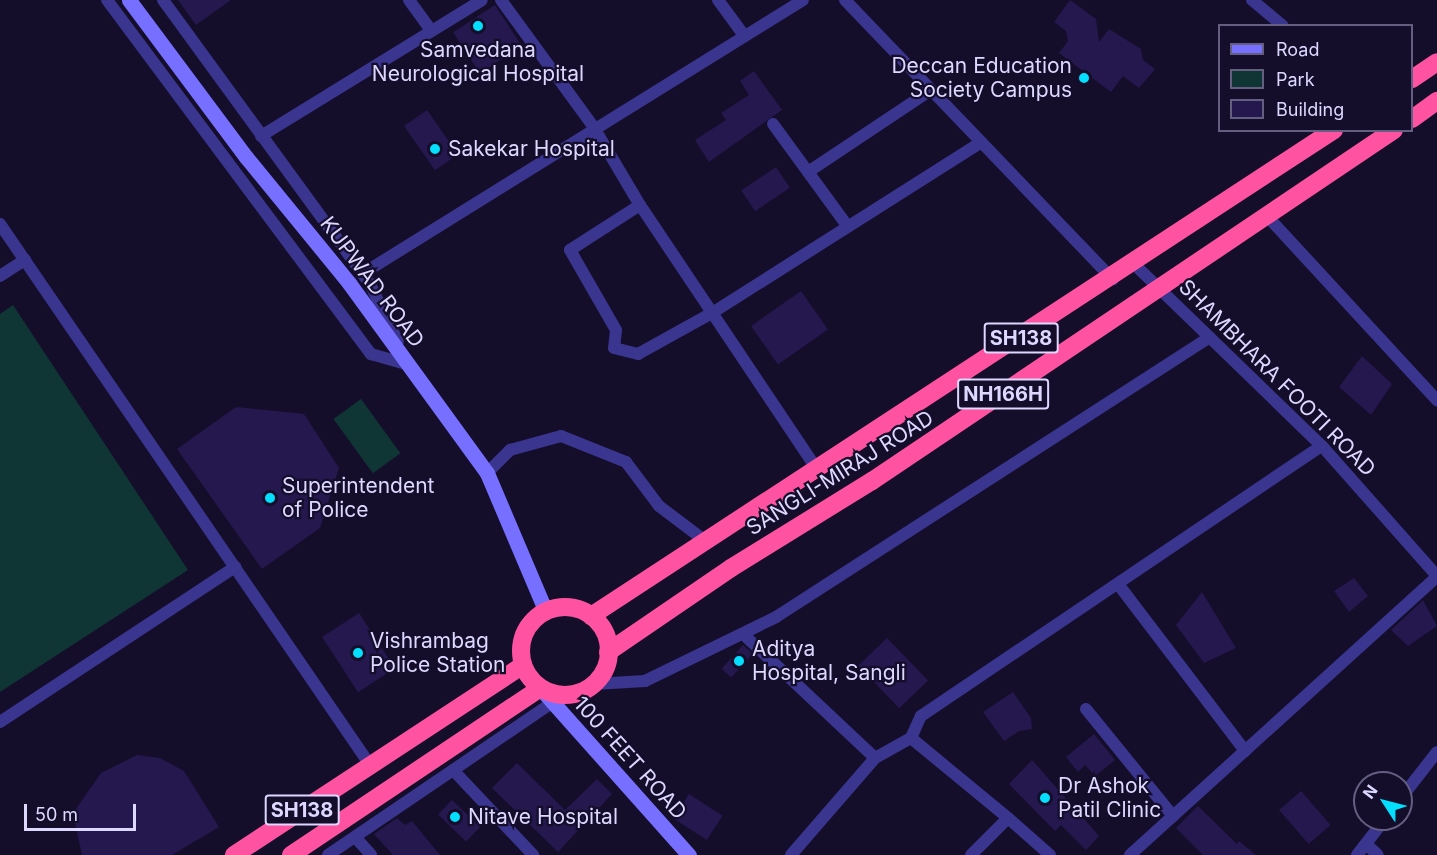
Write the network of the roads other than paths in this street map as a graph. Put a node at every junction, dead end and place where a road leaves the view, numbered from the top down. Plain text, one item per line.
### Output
1 (107, 0) edge
2 (129, 0) edge
3 (163, 0) edge
4 (409, 0) edge
5 (482, 0) edge
6 (501, 0) edge
7 (718, 0) edge
8 (803, 0) edge
9 (845, 0) edge
10 (1252, 0) edge
11 (1281, 24) edge
12 (430, 29) junction
13 (743, 34) junction
14 (1437, 62) edge
15 (1413, 78) edge
16 (931, 90) junction
17 (1437, 101) edge
18 (1413, 118) edge
19 (773, 124) dead end
20 (593, 126) junction
21 (1331, 132) edge
22 (1391, 132) edge
23 (261, 136) junction
24 (981, 142) junction
25 (808, 172) junction
26 (640, 205) junction
27 (1267, 216) junction
28 (0, 224) edge
29 (848, 228) junction
30 (25, 260) junction
31 (1134, 264) junction
32 (363, 274) junction
33 (0, 276) edge
34 (1113, 279) junction
35 (1159, 289) junction
36 (712, 314) junction
37 (1210, 337) junction
38 (409, 365) junction
39 (1437, 400) edge
40 (1322, 446) junction
41 (818, 471) junction
42 (487, 472) junction
43 (704, 540) junction
44 (235, 567) junction
45 (1437, 577) edge
46 (1118, 584) junction
47 (546, 612) junction
48 (591, 616) junction
49 (743, 634) junction
50 (608, 652) junction
51 (523, 665) junction
52 (594, 684) junction
53 (540, 688) junction
54 (553, 702) junction
55 (1086, 709) dead end
56 (0, 722) edge
57 (911, 738) junction
58 (1245, 751) junction
59 (875, 758) junction
60 (1435, 760) edge
61 (370, 765) junction
62 (453, 770) junction
63 (1413, 785) edge
64 (1173, 816) junction
65 (1008, 818) junction
66 (1376, 831) edge
67 (355, 837) junction
68 (1366, 843) junction
69 (234, 855) edge
70 (291, 855) edge
71 (328, 855) edge
72 (371, 855) edge
73 (533, 855) edge
74 (689, 855) edge
75 (791, 855) edge
76 (971, 855) edge
77 (1050, 855) edge
78 (1130, 855) edge
79 (1357, 855) edge
80 (1378, 855) edge

1 - 38 street
2 - 38 main road, KUPWAD ROAD
3 - 23 street
4 - 12 street
5 - 12 street
6 - 20 street
7 - 13 street
8 - 13 street
9 - 16 street
10 - 11 street
12 - 23 street
13 - 20 street
14 - 15 highway
16 - 24 street
16 - 25 street
17 - 18 highway
19 - 25 street
20 - 26 street
20 - 32 street
21 - 31 highway, SANGLI-MIRAJ ROAD / SH138
22 - 27 highway, SANGLI-MIRAJ ROAD / NH166H
23 - 32 street
24 - 29 street
24 - 34 street
25 - 29 street
26 - 36 street
26 - 36 street
27 - 35 highway, SANGLI-MIRAJ ROAD / NH166H
27 - 39 street
28 - 30 street
29 - 36 street
30 - 33 street
30 - 44 street
31 - 34 highway, SANGLI-MIRAJ ROAD / SH138
31 - 35 street, SHAMBHARA FOOTI ROAD
32 - 38 street
34 - 41 highway, SANGLI-MIRAJ ROAD / SH138
35 - 37 street, SHAMBHARA FOOTI ROAD
35 - 50 highway, SANGLI-MIRAJ ROAD / NH166H
36 - 41 street
37 - 40 street, SHAMBHARA FOOTI ROAD
37 - 49 street
38 - 42 main road, KUPWAD ROAD
40 - 45 street, SHAMBHARA FOOTI ROAD
40 - 46 street
41 - 43 highway, SANGLI-MIRAJ ROAD / SH138
42 - 43 street
42 - 47 main road, KUPWAD ROAD
43 - 48 highway, SANGLI-MIRAJ ROAD / SH138
44 - 56 street
44 - 61 street
45 - 58 street
46 - 57 street
46 - 58 street
47 - 48 highway
47 - 51 highway
48 - 50 highway
49 - 52 street
49 - 59 street
50 - 52 highway
51 - 53 highway
51 - 61 highway
52 - 53 highway
53 - 54 main road, 100 FEET ROAD
53 - 70 highway
54 - 62 street
54 - 74 main road, 100 FEET ROAD
55 - 64 street
57 - 59 street
57 - 65 street
58 - 64 street
59 - 75 street
60 - 63 street
61 - 69 highway, SH138
62 - 67 street
62 - 73 street
64 - 78 street
65 - 76 street
65 - 77 street
66 - 68 street
67 - 71 street
67 - 72 street
68 - 79 street
68 - 80 street

